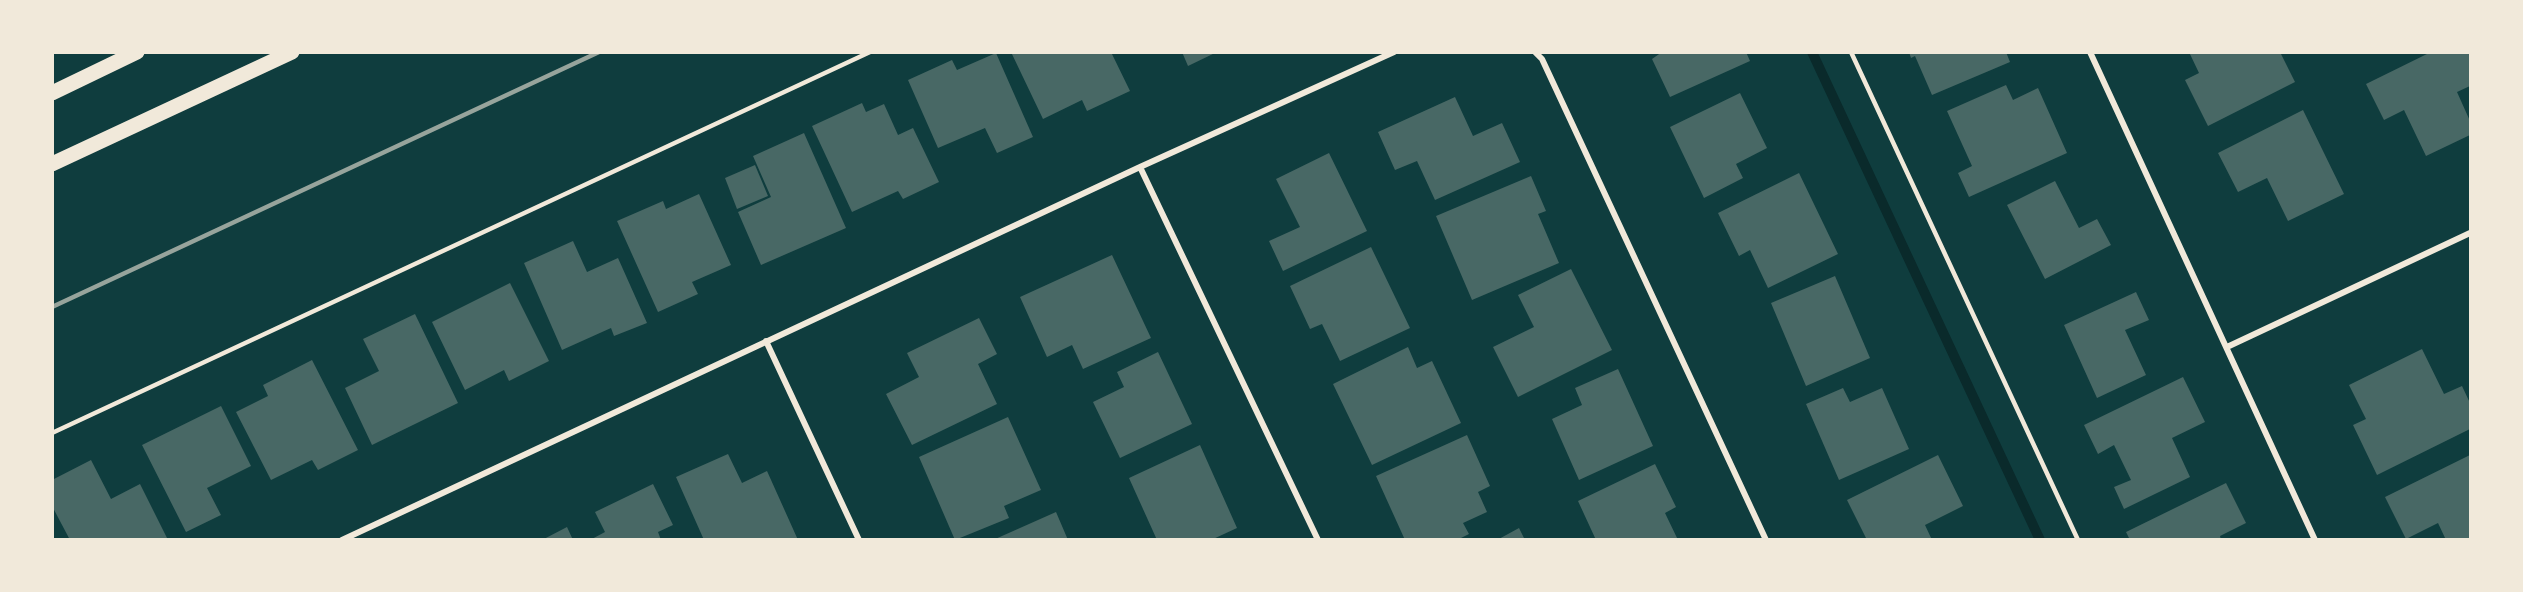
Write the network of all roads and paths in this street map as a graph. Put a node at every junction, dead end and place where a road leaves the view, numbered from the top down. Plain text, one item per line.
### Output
1 (137, 52) edge
2 (292, 52) edge
3 (870, 52) edge
4 (1394, 52) edge
5 (1535, 52) edge
6 (1851, 52) edge
7 (2090, 52) edge
8 (52, 93) edge
9 (52, 164) edge
10 (1140, 167) junction
11 (2470, 233) edge
12 (766, 341) junction
13 (2227, 347) junction
14 (52, 433) edge
15 (342, 540) edge
16 (859, 540) edge
17 (1318, 540) edge
18 (1766, 540) edge
19 (2078, 540) edge
20 (2315, 540) edge

1 - 8 main road
2 - 9 main road
3 - 14 lane
4 - 10 street
5 - 18 street
6 - 19 lane
7 - 13 street
10 - 12 street
10 - 17 street
11 - 13 street
12 - 15 street
12 - 16 street
13 - 20 street

